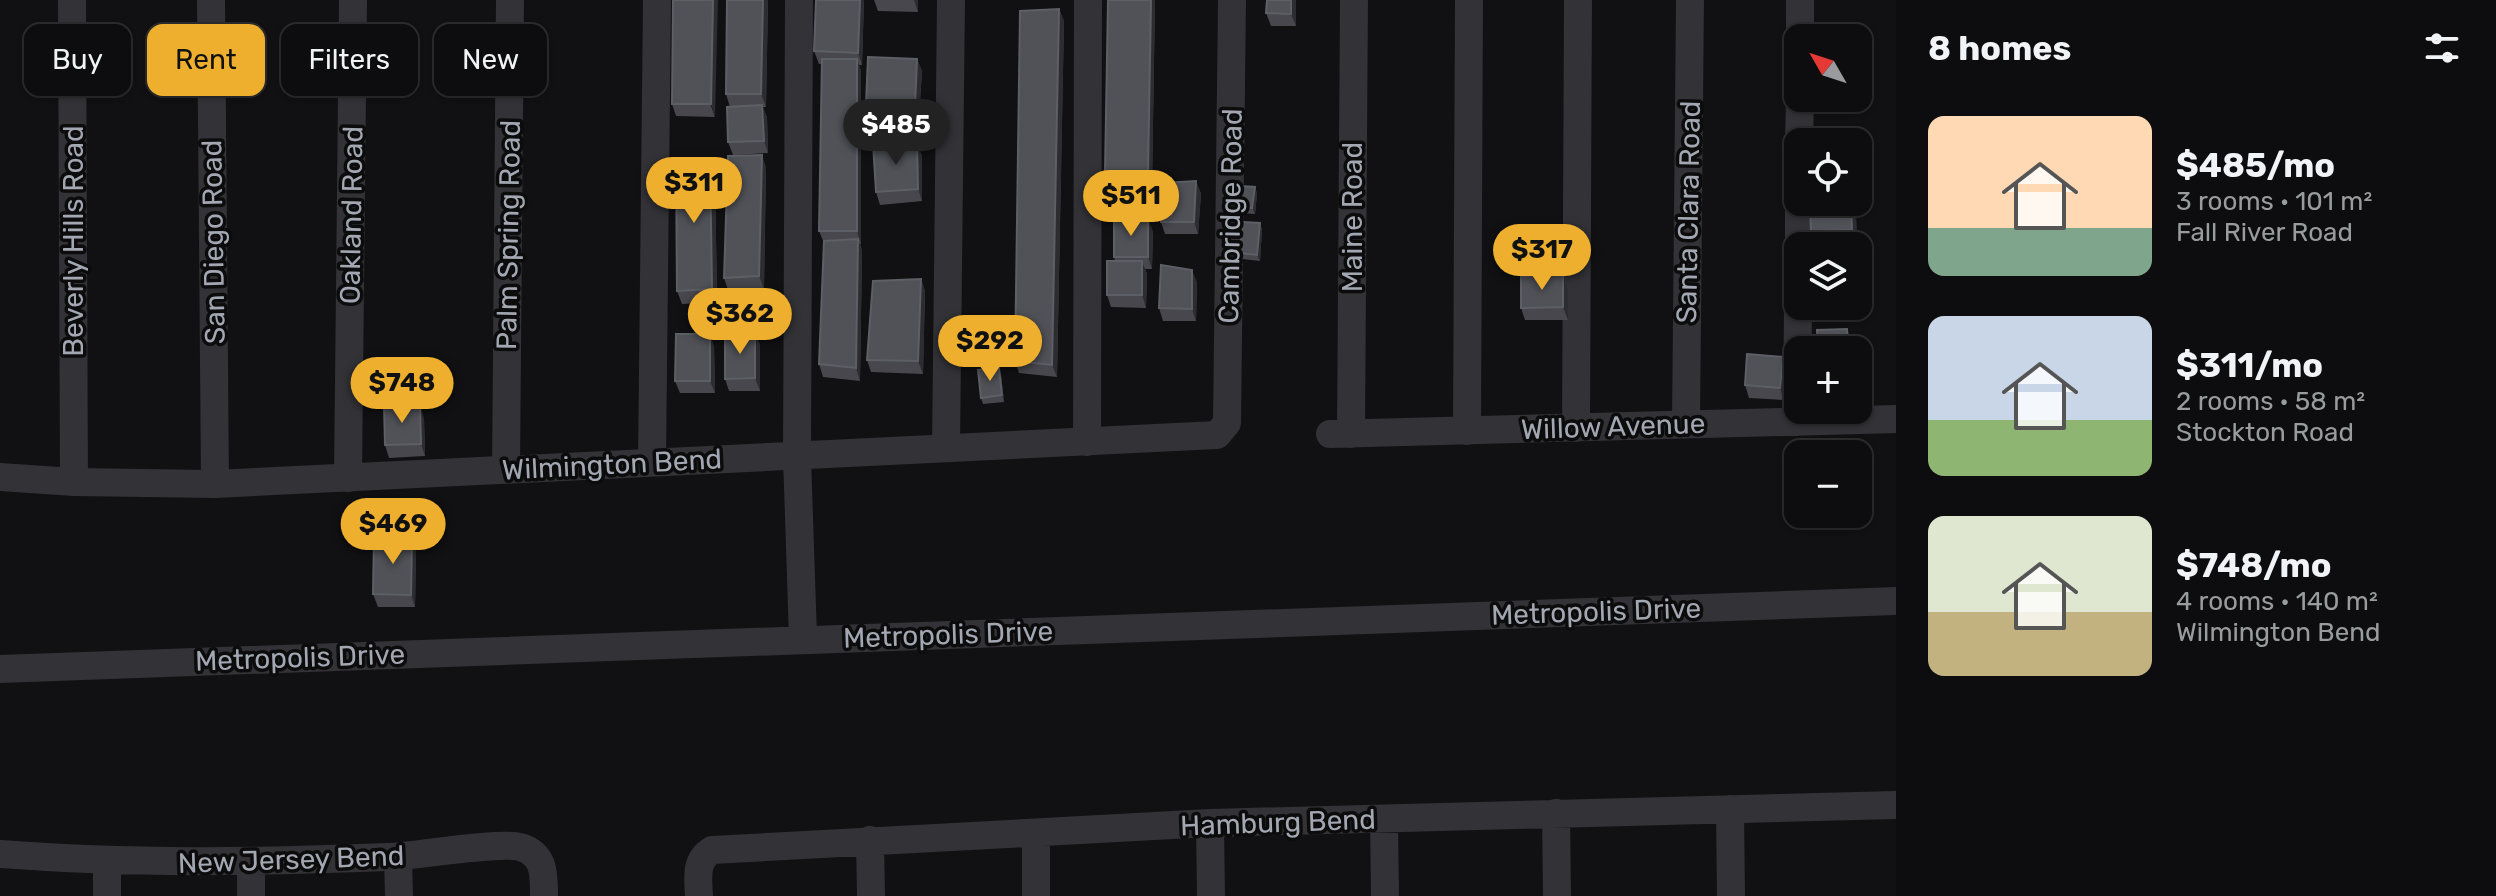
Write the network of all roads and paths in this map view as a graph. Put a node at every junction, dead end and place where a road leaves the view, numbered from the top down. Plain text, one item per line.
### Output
1 (72, 0) edge
2 (211, 0) edge
3 (353, 0) edge
4 (510, 0) edge
5 (657, 0) edge
6 (799, 0) edge
7 (951, 0) edge
8 (1088, 0) edge
9 (1232, 0) edge
10 (1354, 0) edge
11 (1469, 0) edge
12 (1578, 0) edge
13 (1690, 0) edge
14 (1800, 0) edge
15 (1800, 24) edge
16 (1896, 419) edge
17 (1872, 420) edge
18 (1784, 422) edge
19 (1686, 423) junction
20 (1576, 428) junction
21 (1467, 431) junction
22 (1224, 432) joint
23 (1340, 434) joint
24 (1087, 442) junction
25 (946, 448) junction
26 (797, 456) junction
27 (652, 462) junction
28 (506, 469) junction
29 (0, 477) edge
30 (348, 478) junction
31 (74, 482) junction
32 (215, 484) junction
33 (1896, 601) edge
34 (803, 638) junction
35 (0, 669) edge
36 (1896, 805) edge
37 (1730, 809) junction
38 (1556, 813) junction
39 (1384, 820) junction
40 (1210, 823) junction
41 (1036, 833) junction
42 (870, 840) junction
43 (0, 854) edge
44 (398, 857) junction
45 (107, 862) junction
46 (251, 862) junction
47 (107, 896) edge
48 (251, 896) edge
49 (399, 896) edge
50 (544, 896) edge
51 (699, 896) edge
52 (871, 896) edge
53 (1036, 896) edge
54 (1211, 896) edge
55 (1385, 896) edge
56 (1557, 896) edge
57 (1731, 896) edge

1 - 31 street, Beverly Hills Road
2 - 32 street, San Diego Road
3 - 30 street, Oakland Road
4 - 28 street, Palm Spring Road
5 - 27 street
6 - 26 street
7 - 25 street
8 - 24 street
9 - 22 street, Cambridge Road
10 - 23 street, Maine Road
11 - 21 street
12 - 20 street
13 - 19 street, Santa Clara Road
14 - 15 street
16 - 17 street, Willow Avenue
18 - 19 street, Willow Avenue
19 - 20 street, Willow Avenue
20 - 21 street, Willow Avenue
21 - 23 street, Willow Avenue
22 - 24 street, Wilmington Bend
24 - 25 street, Wilmington Bend
25 - 26 street, Wilmington Bend
26 - 27 street, Wilmington Bend
26 - 34 street
27 - 28 street, Wilmington Bend
28 - 30 street, Wilmington Bend
29 - 31 street, Wilmington Bend
30 - 32 street, Wilmington Bend
31 - 32 street, Wilmington Bend
33 - 34 street, Metropolis Drive
34 - 35 street, Metropolis Drive
36 - 37 street, Hamburg Bend
37 - 38 street, Hamburg Bend
37 - 57 street
38 - 39 street, Hamburg Bend
38 - 56 street
39 - 40 street, Hamburg Bend
39 - 55 street
40 - 41 street, Hamburg Bend
40 - 54 street
41 - 42 street, Hamburg Bend
41 - 53 street
42 - 51 street, Hamburg Bend
42 - 52 street
43 - 45 street, New Jersey Bend
44 - 46 street, New Jersey Bend
44 - 49 street
44 - 50 street, New Jersey Bend
45 - 46 street, New Jersey Bend
45 - 47 street
46 - 48 street

